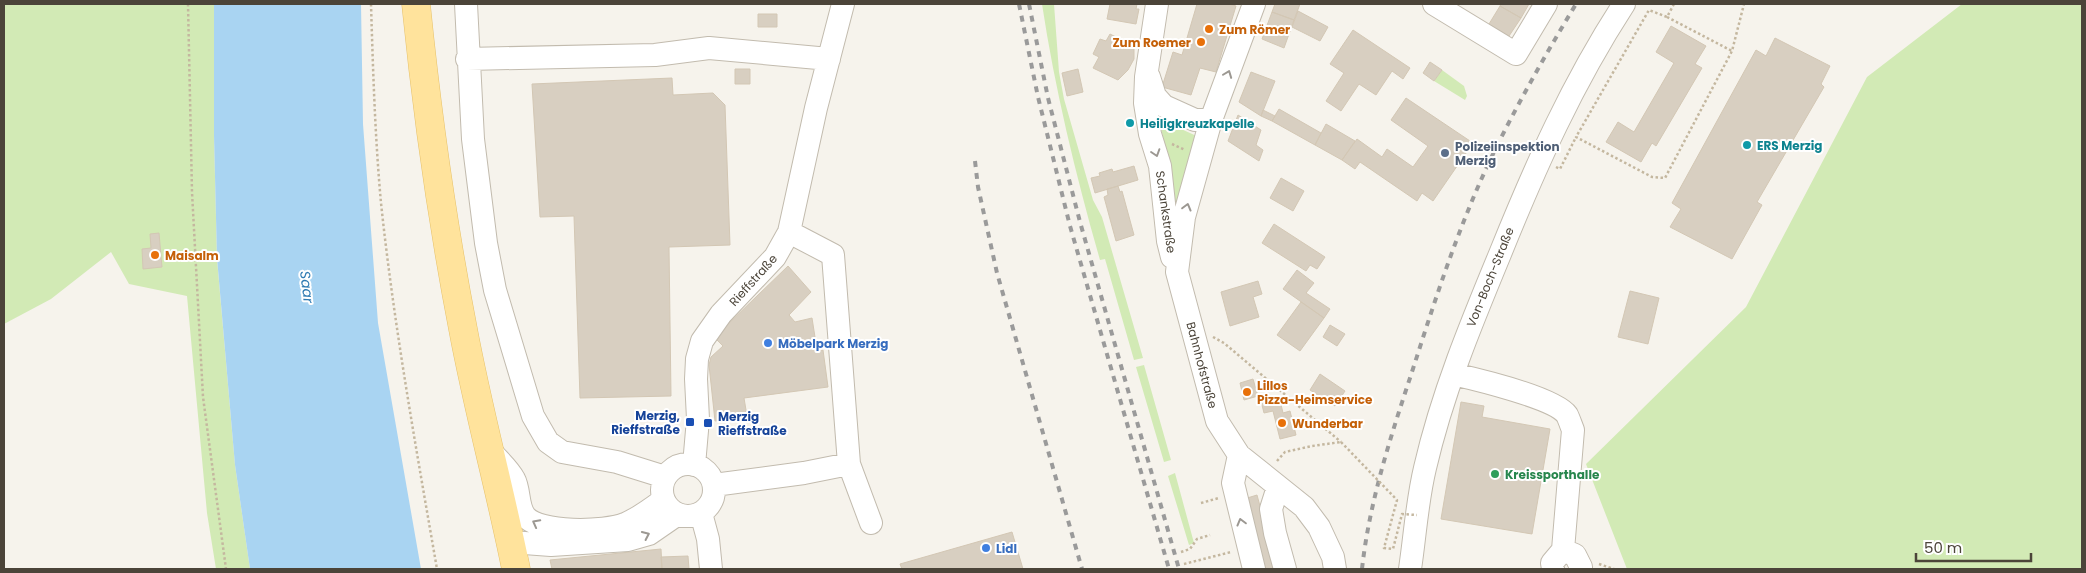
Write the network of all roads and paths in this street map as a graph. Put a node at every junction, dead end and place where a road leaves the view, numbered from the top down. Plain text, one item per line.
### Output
1 (188, 4) edge
2 (370, 4) edge
3 (416, 4) edge
4 (466, 4) edge
5 (843, 4) edge
6 (1157, 4) edge
7 (1254, 4) edge
8 (1434, 4) edge
9 (1546, 4) edge
10 (1624, 4) edge
11 (1674, 4) edge
12 (1745, 4) edge
13 (1667, 17) junction
14 (1732, 51) junction
15 (1149, 54) junction
16 (467, 59) junction
17 (829, 59) junction
18 (1211, 120) junction
19 (1150, 134) junction
20 (1200, 157) junction
21 (789, 232) junction
22 (1177, 272) junction
23 (1191, 325) junction
24 (1453, 374) junction
25 (1341, 442) junction
26 (1312, 446) dead end
27 (490, 450) junction
28 (1239, 455) junction
29 (694, 464) junction
30 (849, 464) junction
31 (665, 477) junction
32 (714, 485) junction
33 (1278, 487) junction
34 (1225, 496) dead end
35 (1201, 503) dead end
36 (670, 507) junction
37 (701, 513) junction
38 (1417, 515) junction
39 (871, 523) dead end
40 (1210, 535) dead end
41 (511, 542) junction
42 (1238, 550) dead end
43 (1181, 552) dead end
44 (1558, 559) edge
45 (1184, 564) dead end
46 (226, 569) edge
47 (436, 569) edge
48 (516, 569) edge
49 (711, 569) edge
50 (1254, 569) edge
51 (1285, 569) edge
52 (1334, 569) edge
53 (1410, 569) edge
54 (1580, 569) edge

1 - 46 path
2 - 47 path
3 - 27 main road
4 - 16 street
5 - 17 street, Rieffstraße
6 - 15 street, Schankstraße
18 -> 7 street, Bahnhofstraße
8 - 9 street
10 - 24 street, Von-Boch-Straße
11 - 13 path
12 - 14 path
13 - 14 path
13 - 14 path
15 - 18 street
15 - 19 street, Schankstraße
16 - 17 street
16 - 31 street
17 - 21 street, Rieffstraße
18 - 20 street, Bahnhofstraße
19 - 20 path
19 -> 22 street, Schankstraße
22 -> 20 street, Bahnhofstraße
21 - 29 street, Rieffstraße
21 - 30 street
22 - 23 street, Bahnhofstraße
23 - 25 path
23 - 28 street, Bahnhofstraße
24 - 38 street, Von-Boch-Straße
24 - 44 street
25 - 26 path
25 - 38 path, bridge
36 -> 27 street
27 - 41 main road
28 - 33 street, Bahnhofstraße
50 -> 28 street
29 - 31 street
29 - 32 street
30 - 32 street
30 - 39 street
31 - 36 street
32 - 37 street
33 - 51 street
33 - 52 street, Bahnhofstraße
34 - 35 path
36 - 37 street
41 -> 36 street
37 - 49 street
38 - 53 street, Von-Boch-Straße
40 - 43 path
41 - 48 main road
42 - 45 path
44 - 54 street

